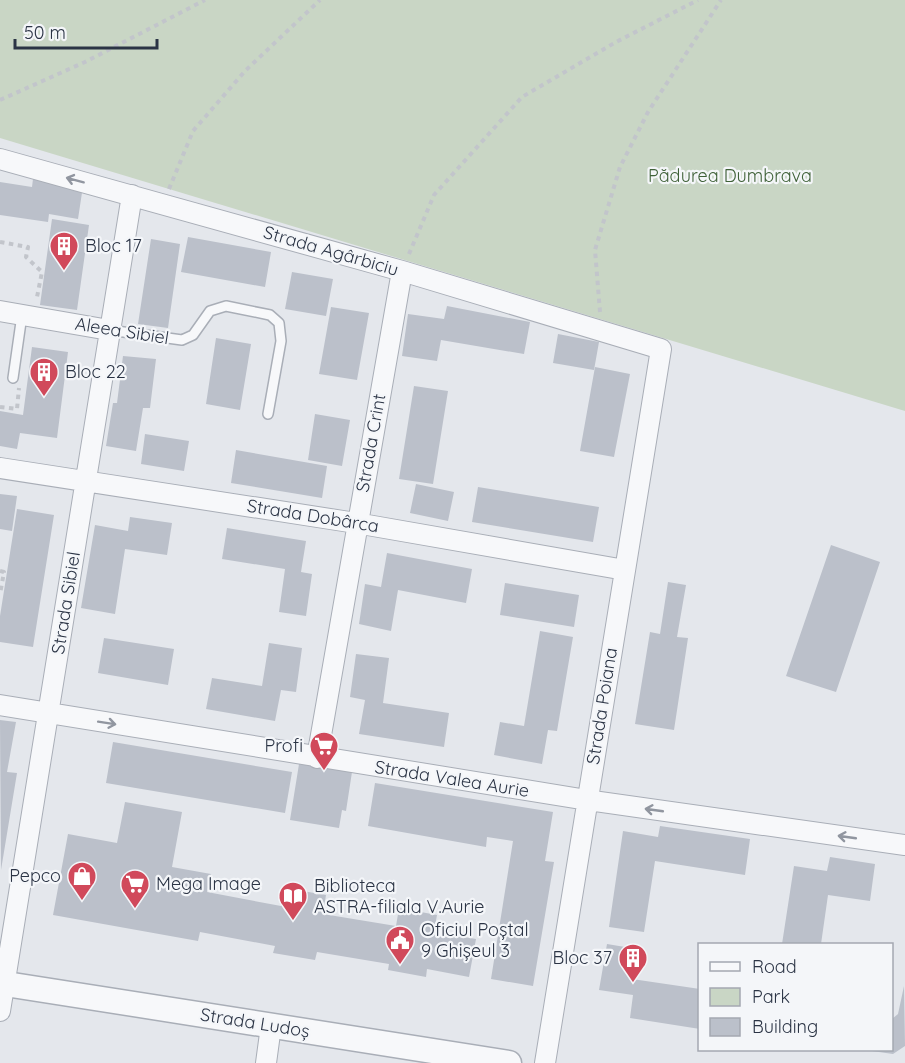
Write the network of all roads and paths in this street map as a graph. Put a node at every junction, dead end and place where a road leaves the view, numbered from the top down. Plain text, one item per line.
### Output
1 (205, 0) edge
2 (320, 0) edge
3 (698, 0) edge
4 (721, 0) edge
5 (0, 100) edge
6 (0, 159) edge
7 (132, 195) junction
8 (163, 204) junction
9 (0, 242) edge
10 (402, 271) junction
11 (37, 297) dead end
12 (0, 311) edge
13 (22, 315) junction
14 (109, 330) junction
15 (604, 332) junction
16 (661, 349) joint
17 (13, 378) dead end
18 (268, 414) dead end
19 (0, 468) edge
20 (85, 479) junction
21 (356, 523) junction
22 (625, 570) junction
23 (0, 571) edge
24 (0, 594) edge
25 (0, 705) edge
26 (49, 714) junction
27 (317, 758) junction
28 (587, 800) junction
29 (905, 845) edge
30 (2, 983) edge
31 (0, 1011) edge
32 (271, 1026) junction
33 (266, 1063) edge
34 (509, 1063) edge
35 (544, 1063) edge

1 - 5 path
2 - 8 path
3 - 10 path
4 - 15 path
7 -> 6 street, Strada Agârbiciu
7 - 8 street, Strada Agârbiciu
7 - 14 street, Strada Sibiel
8 - 10 street, Strada Agârbiciu
9 - 11 path
10 - 15 street, Strada Agârbiciu
10 - 21 street, Strada Crint
12 - 13 street, Aleea Sibiel
13 - 14 street, Aleea Sibiel
13 - 17 lane
14 - 18 lane, Aleea Sibiel
14 - 20 street, Strada Sibiel
15 - 16 street, Strada Agârbiciu
16 - 22 street, Strada Poiana
19 - 20 street, Strada Dobârca
20 - 21 street, Strada Dobârca
20 - 26 street, Strada Sibiel
21 - 22 street, Strada Dobârca
21 - 27 street, Strada Crint
22 - 28 street, Strada Poiana
23 - 24 path
25 - 26 street, Strada Valea Aurie
26 -> 27 street, Strada Valea Aurie
26 - 30 street, Strada Sibiel
27 - 28 street, Strada Valea Aurie
29 -> 28 street, Strada Valea Aurie
28 - 35 street, Strada Poiana
30 - 31 street, Strada Sibiel
30 - 32 street, Strada Ludoș
32 - 33 street
32 - 34 street, Strada Ludoș

